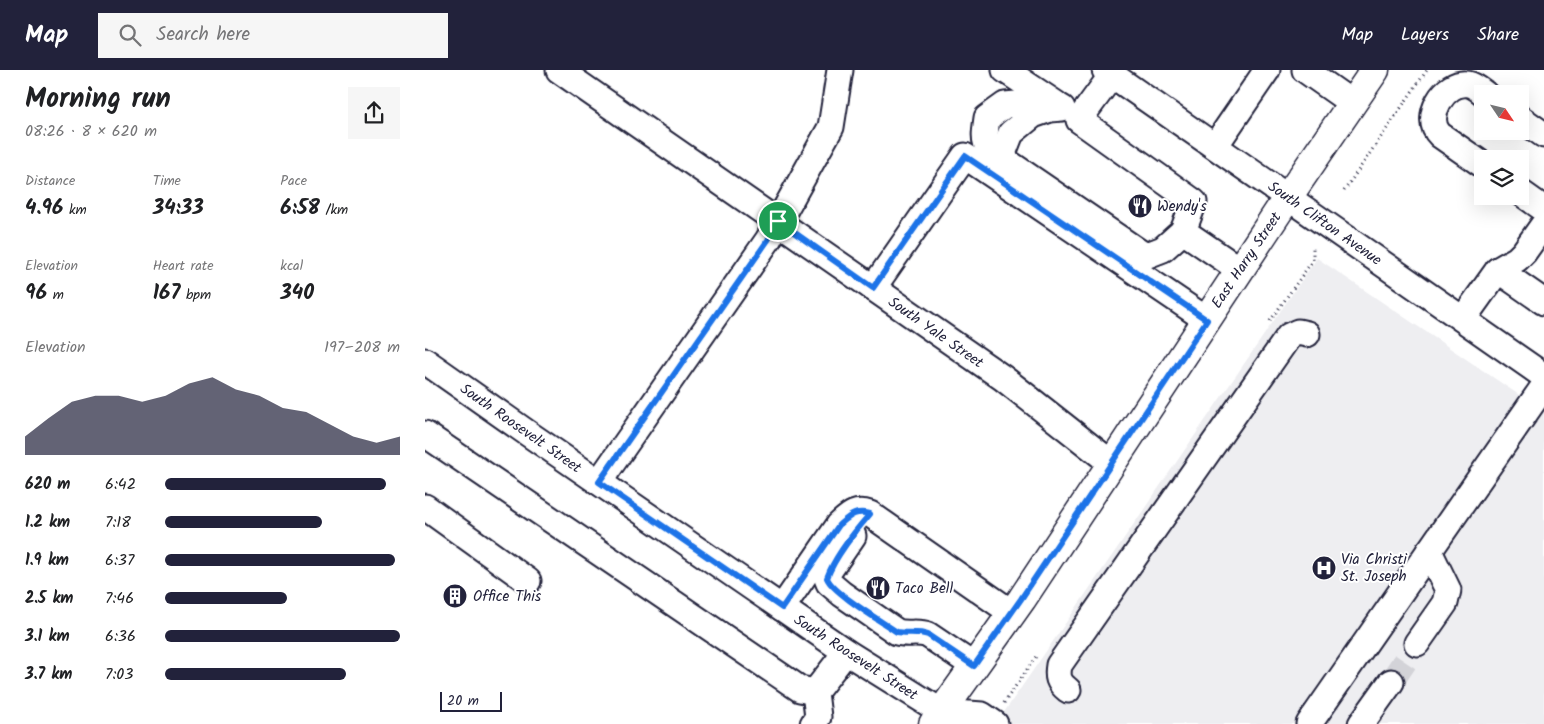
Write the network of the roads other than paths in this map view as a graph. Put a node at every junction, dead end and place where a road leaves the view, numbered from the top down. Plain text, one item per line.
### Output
1 (559, 70) edge
2 (840, 70) edge
3 (1005, 70) edge
4 (1267, 70) edge
5 (1305, 70) edge
6 (1375, 70) edge
7 (1109, 72) edge
8 (1474, 86) edge
9 (1352, 103) junction
10 (1064, 113) junction
11 (1529, 124) edge
12 (1544, 135) edge
13 (1215, 146) junction
14 (1474, 159) edge
15 (1288, 197) junction
16 (1529, 198) edge
17 (1544, 209) edge
18 (778, 221) junction
19 (1544, 224) edge
20 (1183, 231) junction
21 (1240, 270) junction
22 (1498, 270) junction
23 (873, 288) junction
24 (1544, 302) edge
25 (1207, 320) junction
26 (1463, 320) junction
27 (1307, 334) dead end
28 (425, 361) edge
29 (1544, 376) edge
30 (1544, 386) edge
31 (425, 434) edge
32 (1111, 463) junction
33 (599, 482) junction
34 (425, 507) edge
35 (870, 514) junction
36 (1429, 550) junction
37 (528, 581) dead end
38 (782, 608) junction
39 (1012, 613) junction
40 (1417, 643) tunnel mouth
41 (846, 652) junction
42 (974, 666) junction
43 (1391, 682) tunnel mouth
44 (1068, 690) dead end
45 (815, 692) junction
46 (942, 720) edge
47 (1315, 723) edge
48 (813, 724) edge
49 (995, 724) edge
50 (1361, 724) edge

1 - 18 street, South Yale Street
2 - 18 street
3 - 10 street
4 - 13 street
5 - 9 street
6 - 9 main road, East Harry Street
7 - 10 street
7 - 13 street, South Clifton Avenue
8 - 14 street
9 - 15 main road, East Harry Street
10 - 20 street
10 - 20 street
11 - 12 street
13 - 15 street, South Clifton Avenue
15 - 21 main road, East Harry Street
15 - 26 street, South Clifton Avenue
16 - 17 street
18 - 23 street, South Yale Street
18 - 33 street
19 - 22 street
20 - 21 street
21 - 25 main road, East Harry Street
22 - 24 street
22 - 26 street
23 - 25 street
23 - 32 street, South Yale Street
25 - 32 main road, East Harry Street
26 - 29 street, South Clifton Avenue
27 - 44 street
28 - 33 street, South Roosevelt Street
30 - 36 street
31 - 45 street
32 - 39 main road, East Harry Street
33 - 38 street, South Roosevelt Street
34 - 37 street
35 - 38 street
35 - 39 street
35 - 42 street
36 - 40 street
36 - 47 street
38 - 41 street, South Roosevelt Street
39 - 42 main road, East Harry Street
41 - 45 street
41 - 46 street, South Roosevelt Street
42 - 46 main road, East Harry Street
43 - 50 street
45 - 48 street
46 - 49 street

